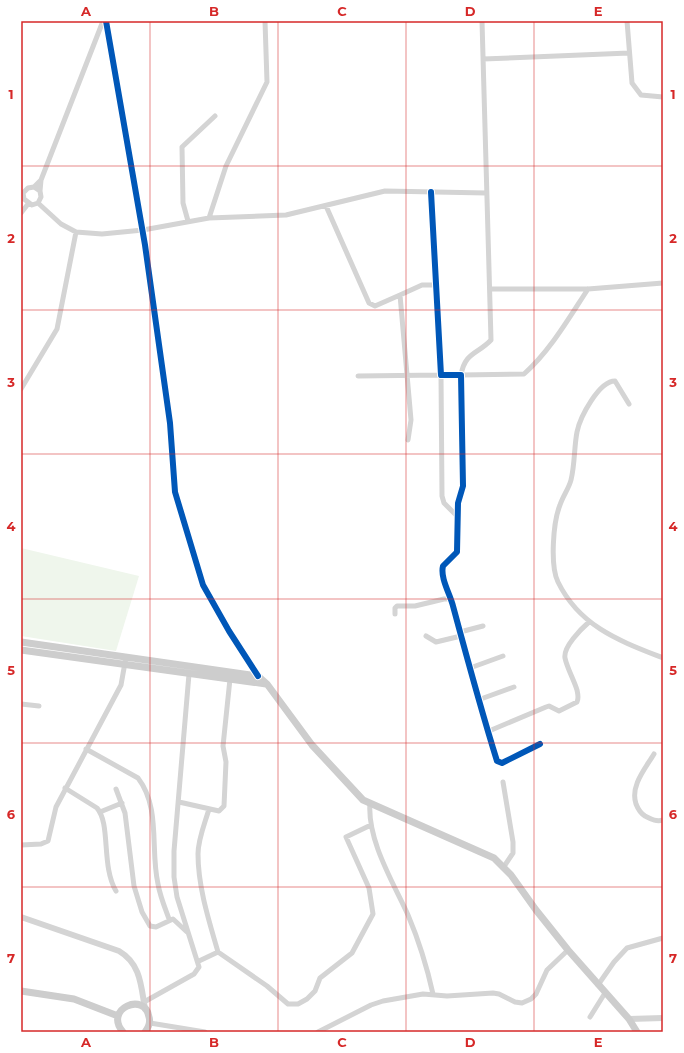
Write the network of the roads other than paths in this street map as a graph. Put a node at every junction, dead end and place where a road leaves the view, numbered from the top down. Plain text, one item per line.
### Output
1 (103, 21) edge
2 (106, 21) edge
3 (265, 21) edge
4 (482, 21) edge
5 (627, 21) edge
6 (629, 54) junction
7 (483, 59) junction
8 (663, 97) edge
9 (216, 116) dead end
10 (41, 180) junction
11 (34, 187) junction
12 (23, 188) edge
13 (40, 191) junction
14 (431, 192) junction
15 (486, 193) junction
16 (22, 201) edge
17 (38, 203) junction
18 (28, 204) junction
19 (326, 206) junction
20 (21, 213) edge
21 (209, 218) junction
22 (188, 221) junction
23 (143, 230) junction
24 (76, 232) junction
25 (663, 283) edge
26 (437, 285) junction
27 (490, 289) junction
28 (588, 289) junction
29 (400, 295) junction
30 (407, 375) junction
31 (441, 375) junction
32 (461, 375) junction
33 (358, 376) dead end
34 (21, 389) edge
35 (629, 404) dead end
36 (408, 440) dead end
37 (457, 516) junction
38 (451, 599) junction
39 (395, 614) dead end
40 (589, 622) junction
41 (483, 626) dead end
42 (461, 634) junction
43 (426, 636) dead end
44 (24, 642) edge
45 (76, 650) junction
46 (23, 651) edge
47 (503, 656) dead end
48 (126, 657) junction
49 (75, 658) junction
50 (663, 658) edge
51 (124, 665) junction
52 (470, 668) junction
53 (189, 674) junction
54 (258, 676) junction
55 (230, 679) junction
56 (267, 684) junction
57 (514, 687) dead end
58 (478, 700) junction
59 (21, 704) edge
60 (39, 706) dead end
61 (489, 731) junction
62 (540, 744) dead end
63 (86, 748) junction
64 (654, 754) dead end
65 (503, 782) dead end
66 (65, 788) junction
67 (116, 789) dead end
68 (122, 802) junction
69 (179, 802) junction
70 (370, 803) junction
71 (209, 809) junction
72 (100, 812) junction
73 (663, 820) edge
74 (371, 825) junction
75 (21, 844) edge
76 (503, 868) junction
77 (116, 891) dead end
78 (21, 916) edge
79 (169, 919) junction
80 (188, 933) junction
81 (663, 938) edge
82 (568, 950) junction
83 (218, 952) junction
84 (199, 961) junction
85 (598, 985) junction
86 (21, 991) edge
87 (605, 993) junction
88 (433, 994) junction
89 (144, 1005) junction
90 (118, 1016) junction
91 (590, 1017) dead end
92 (663, 1018) edge
93 (629, 1019) junction
94 (150, 1023) junction
95 (123, 1032) edge
96 (145, 1032) edge
97 (205, 1032) edge
98 (318, 1032) edge
99 (637, 1032) edge

1 - 10 street
2 - 23 street
3 - 21 street
4 - 7 street
5 - 6 street
6 - 7 street
6 - 8 street
7 - 15 street
9 - 22 street
10 - 11 street
10 - 13 street
11 - 12 street
11 - 13 street
12 - 16 street
13 - 17 street
14 - 15 street
14 - 19 street
14 - 26 street
15 - 27 street
16 - 18 street
17 - 18 street
17 - 24 street
18 - 20 street
19 - 21 street
19 - 29 street
21 - 22 street
22 - 23 street
23 - 24 street
23 - 54 street
24 - 34 street
25 - 28 street
26 - 29 street
26 - 31 street
27 - 28 street
27 - 32 street
28 - 32 street
29 - 30 street
30 - 31 street
30 - 33 street
30 - 36 street
31 - 32 street
31 - 37 street
32 - 37 street
35 - 40 street
37 - 38 street
38 - 39 street
38 - 42 street
40 - 50 street
40 - 61 street
41 - 42 street
42 - 43 street
42 - 52 street
44 - 45 main road
44 - 46 main road
45 - 48 main road
45 - 49 main road
46 - 49 main road
47 - 52 street
48 - 51 street
48 - 54 main road
49 - 51 main road
51 - 53 main road
51 - 63 street
52 - 58 street
53 - 55 main road
53 - 69 street
54 - 56 main road
55 - 56 main road
55 - 71 street
56 - 70 main road
57 - 58 street
58 - 61 street
59 - 60 street
61 - 62 street
63 - 66 street
63 - 79 street
64 - 73 street
65 - 76 street
66 - 72 street
66 - 75 street
67 - 68 street
68 - 72 street
68 - 79 street
69 - 71 street
69 - 80 street
70 - 74 street
70 - 76 main road
71 - 83 street
72 - 77 street
74 - 83 street
74 - 88 street
76 - 82 main road
78 - 89 street
79 - 80 street
80 - 84 street
81 - 85 street
82 - 85 main road
82 - 88 street
83 - 84 street
84 - 89 street
85 - 87 main road
86 - 90 main road
87 - 91 street
87 - 93 main road
88 - 98 street
89 - 90 main road
89 - 94 main road
90 - 95 main road
92 - 93 street
93 - 99 main road
94 - 96 main road
94 - 97 street

